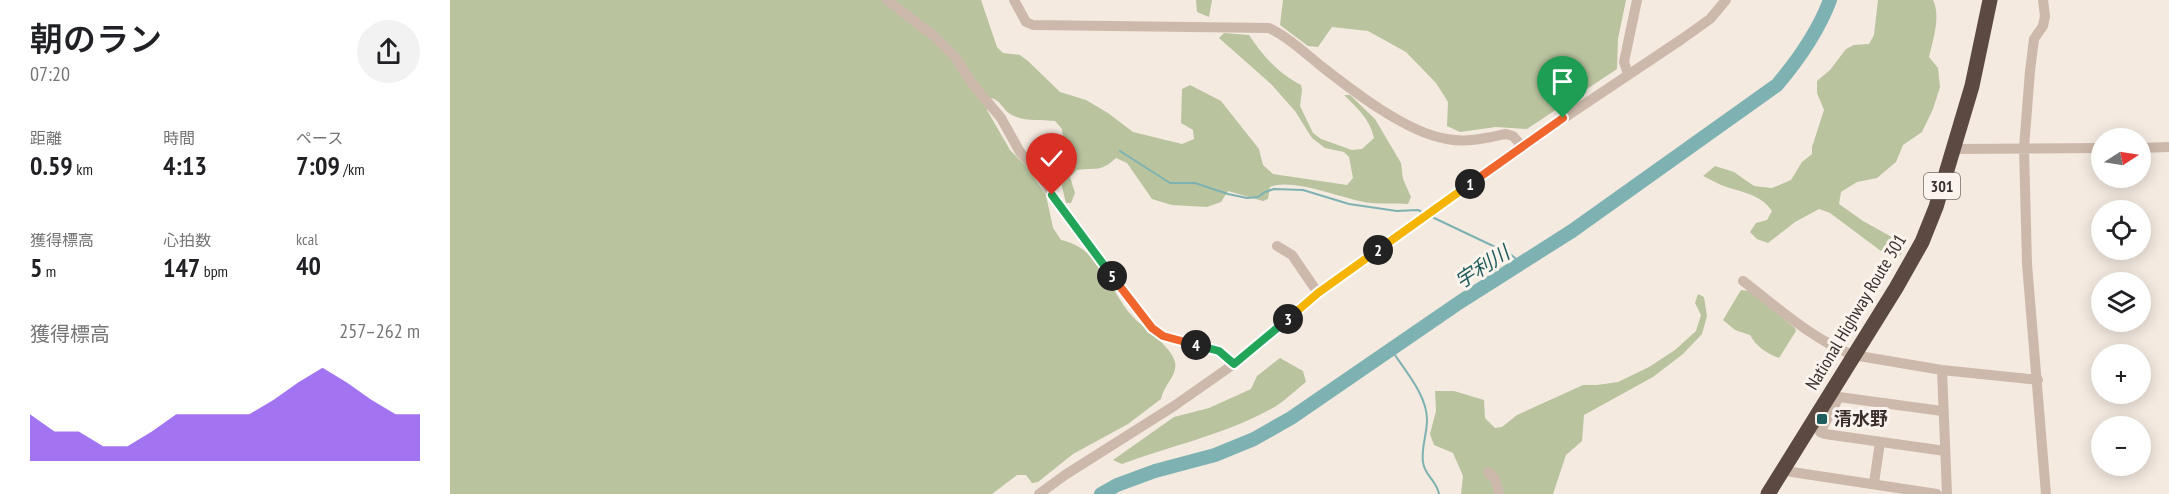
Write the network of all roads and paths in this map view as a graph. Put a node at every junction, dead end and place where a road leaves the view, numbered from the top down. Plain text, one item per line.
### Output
1 (887, 0) edge
2 (1014, 0) edge
3 (1637, 0) edge
4 (1726, 0) edge
5 (1990, 0) edge
6 (2043, 0) edge
7 (1628, 74) junction
8 (1522, 146) junction
9 (2151, 147) edge
10 (2169, 147) edge
11 (2024, 148) junction
12 (2091, 148) edge
13 (1952, 149) junction
14 (1277, 246) dead end
15 (1743, 281) dead end
16 (1318, 293) junction
17 (1853, 355) junction
18 (1234, 364) junction
19 (1942, 370) junction
20 (2038, 380) junction
21 (1942, 411) junction
22 (1880, 442) junction
23 (1945, 451) junction
24 (1784, 469) junction
25 (1488, 472) dead end
26 (1874, 483) junction
27 (1039, 494) edge
28 (1499, 494) edge
29 (1768, 494) edge
30 (1937, 494) edge
31 (1947, 494) edge
32 (2046, 494) edge

1 - 18 street
2 - 8 street
3 - 7 street
4 - 7 street
5 - 13 highway, National Highway Route 301 / 301
6 - 11 street
7 - 8 street
8 - 16 street
9 - 10 street
11 - 12 street
11 - 13 street
11 - 20 street
13 - 17 highway, National Highway Route 301 / 301
14 - 16 street
15 - 17 street
16 - 18 street
17 - 19 street
17 - 24 highway, National Highway Route 301 / 301
18 - 27 street
19 - 20 street
19 - 21 street
20 - 32 street
21 - 22 street
21 - 23 street
22 - 23 street
22 - 26 street
23 - 31 street
24 - 26 street
24 - 29 highway, National Highway Route 301 / 301
25 - 28 street
26 - 30 street

